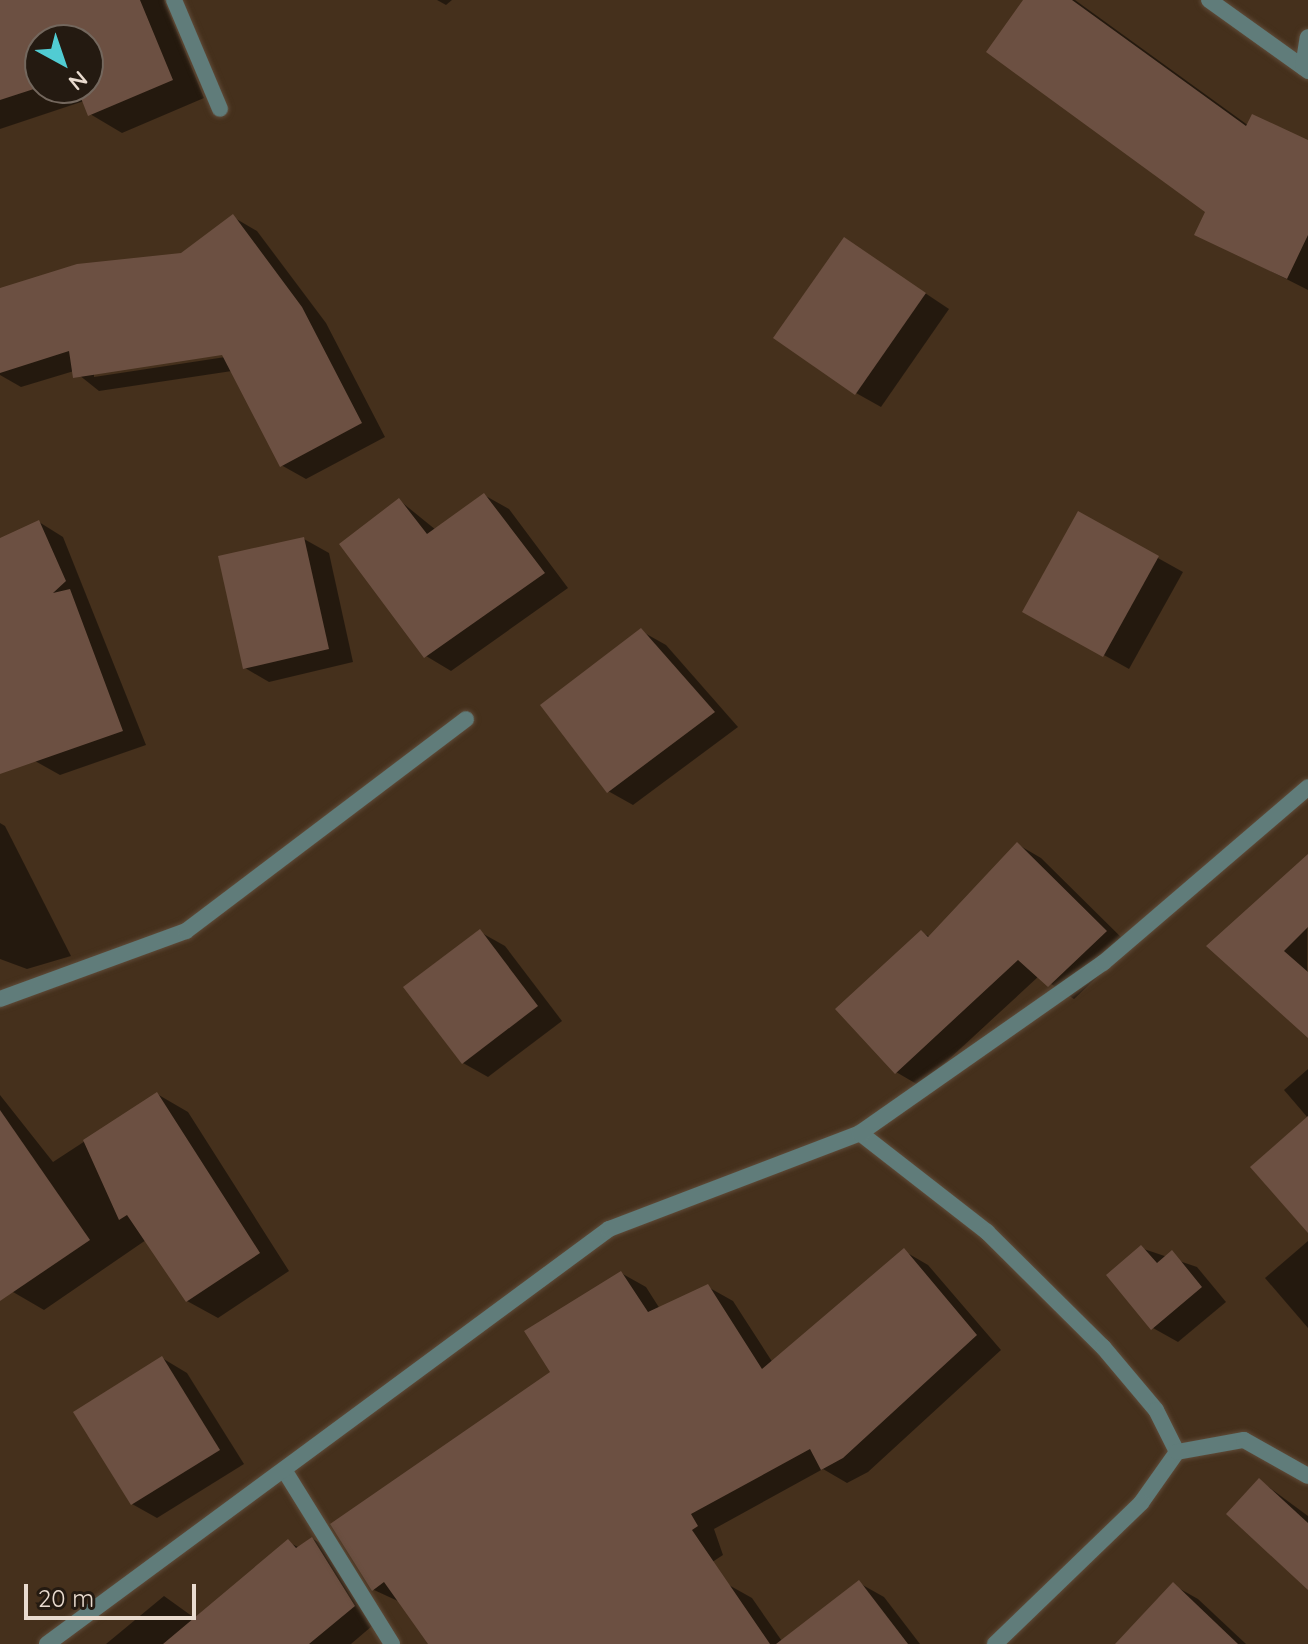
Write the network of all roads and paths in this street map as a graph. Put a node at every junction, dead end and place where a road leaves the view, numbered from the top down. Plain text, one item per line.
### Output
1 (174, 0) edge
2 (1209, 0) edge
3 (1308, 37) edge
4 (1305, 69) edge
5 (220, 109) dead end
6 (466, 719) dead end
7 (1308, 787) edge
8 (0, 999) edge
9 (860, 1133) junction
10 (1177, 1452) junction
11 (286, 1473) junction
12 (1308, 1476) edge
13 (47, 1644) edge
14 (392, 1644) edge
15 (995, 1644) edge

1 - 5 street
2 - 4 street
3 - 4 street
6 - 8 street
7 - 9 street
9 - 10 street
9 - 11 street
10 - 12 street
10 - 15 street
11 - 13 street
11 - 14 street

